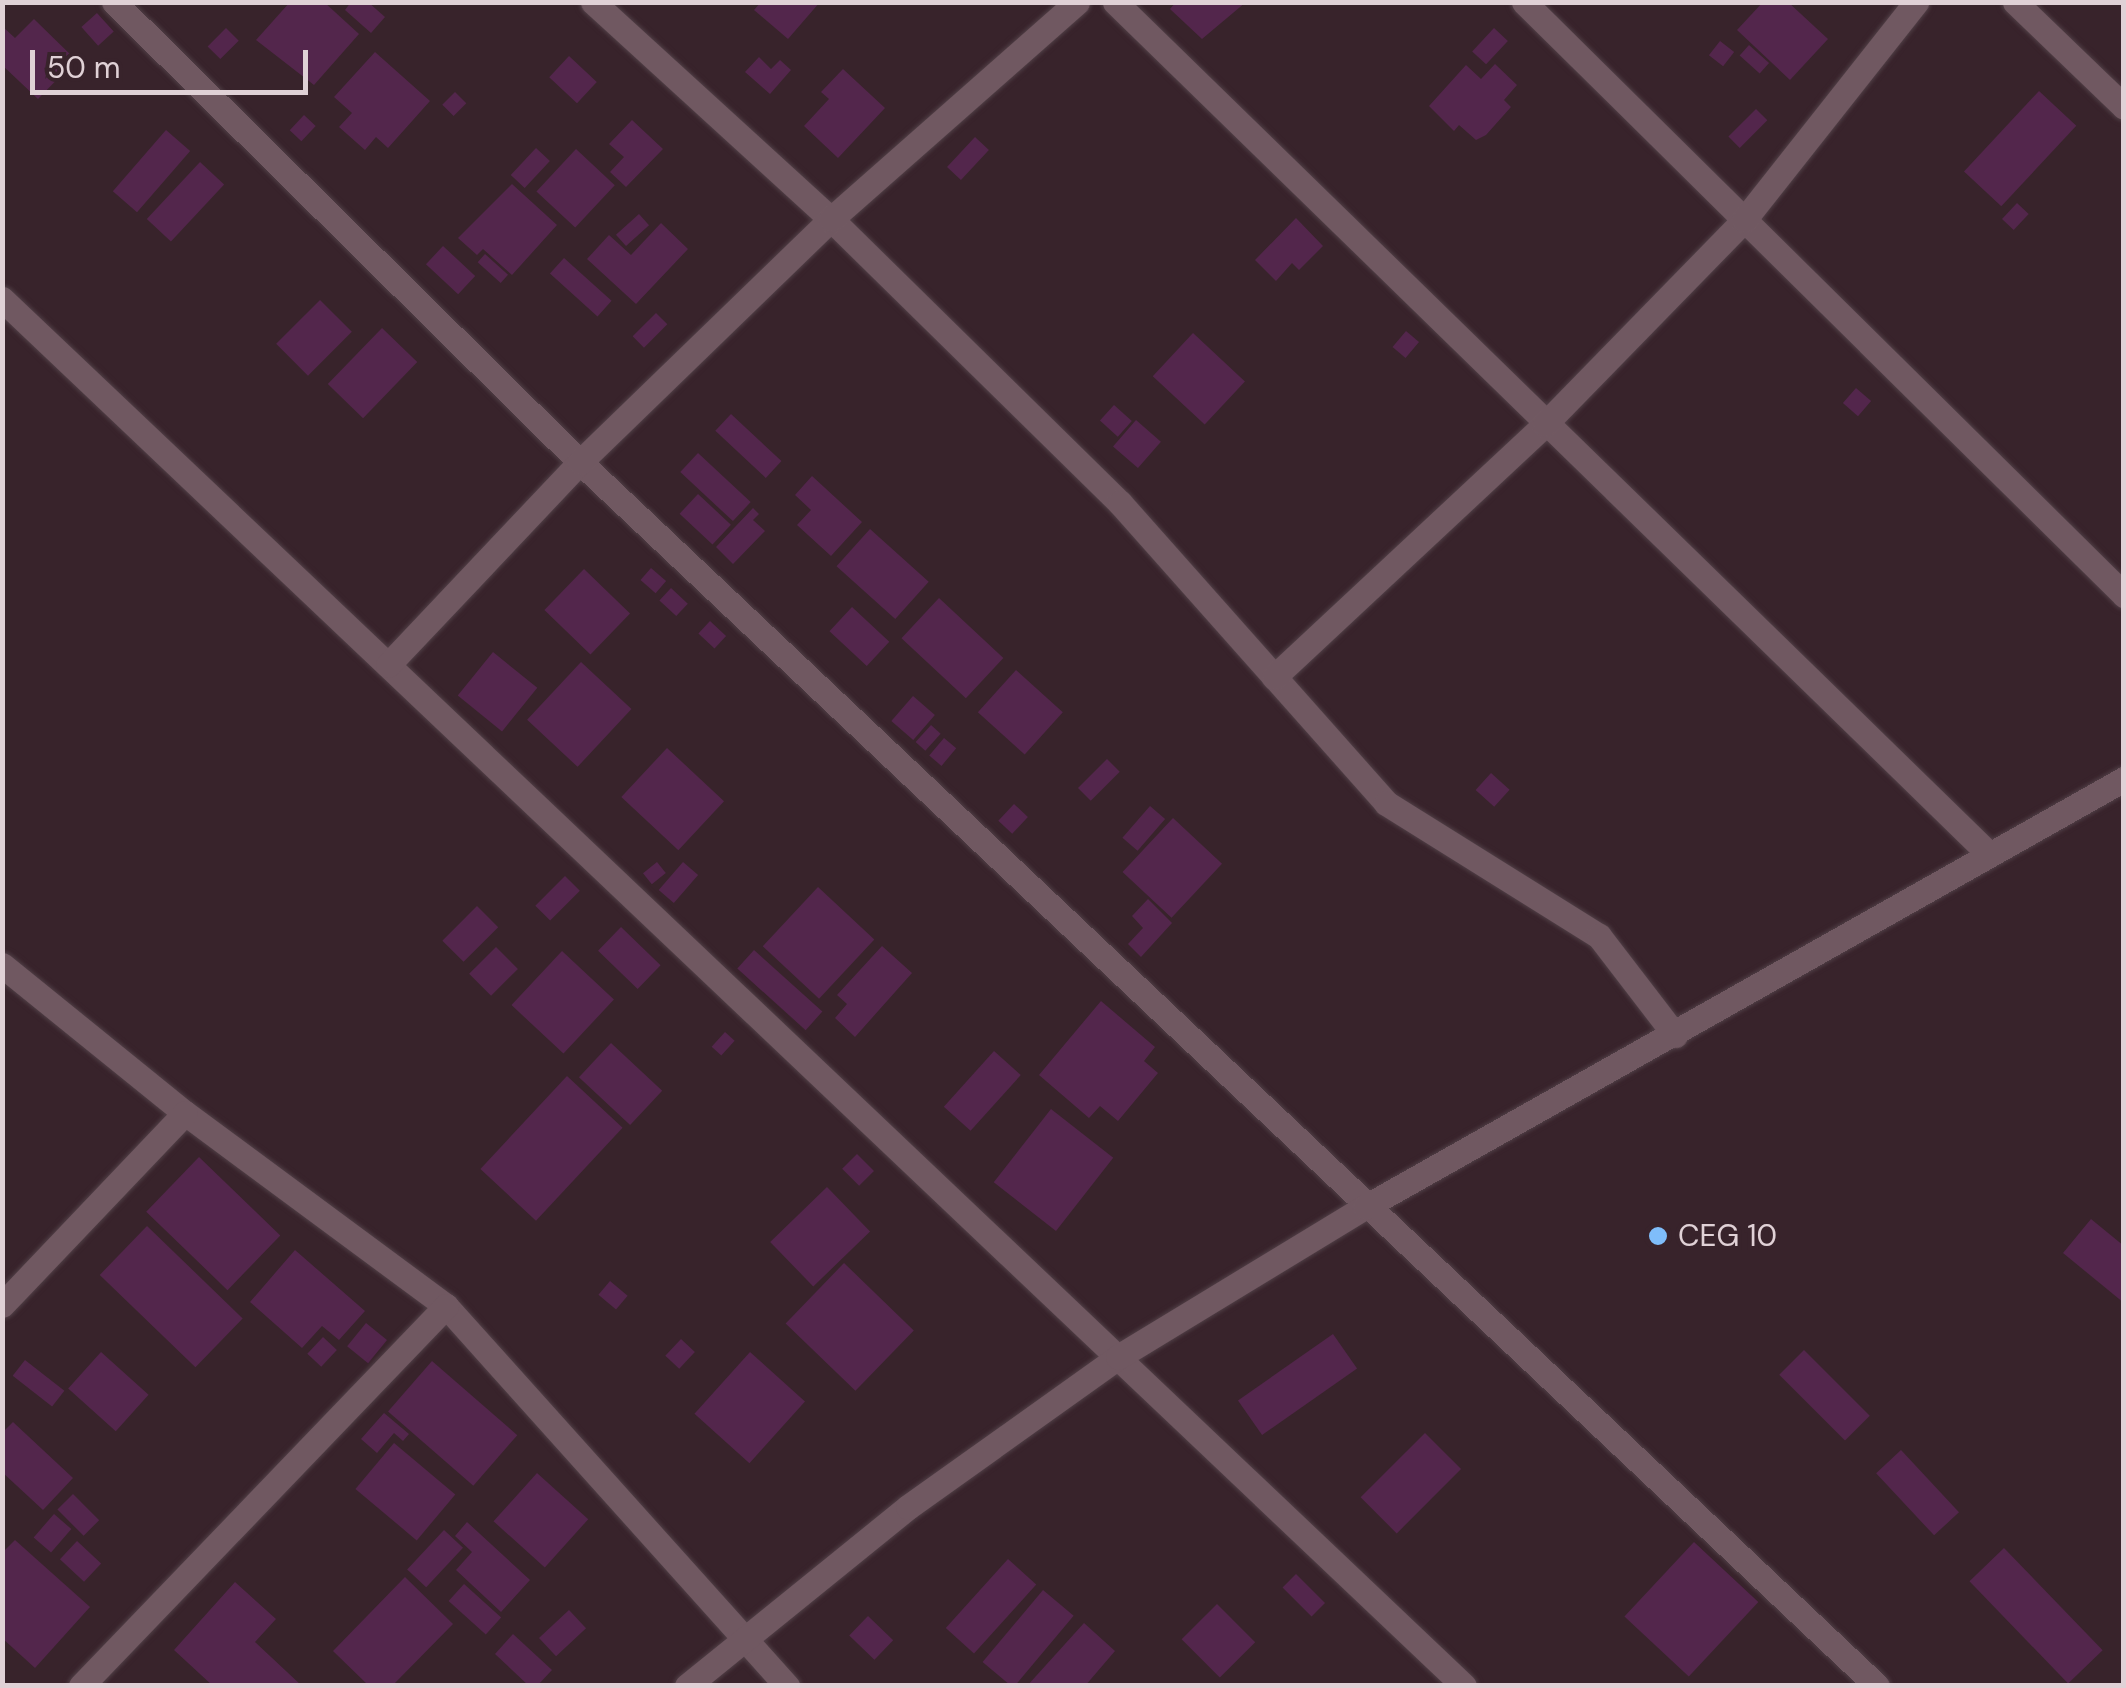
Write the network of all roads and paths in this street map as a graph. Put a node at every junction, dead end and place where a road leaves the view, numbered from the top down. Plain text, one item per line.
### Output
1 (114, 2) edge
2 (592, 2) edge
3 (1077, 2) edge
4 (1115, 2) edge
5 (1524, 2) edge
6 (1916, 2) edge
7 (2015, 2) edge
8 (2124, 106) edge
9 (831, 219) junction
10 (1744, 220) junction
11 (2, 299) edge
12 (1545, 424) junction
13 (580, 462) junction
14 (2124, 594) edge
15 (388, 664) junction
16 (1274, 676) junction
17 (2124, 779) edge
18 (1986, 852) junction
19 (2, 965) edge
20 (1676, 1035) junction
21 (185, 1113) junction
22 (1365, 1206) junction
23 (2, 1305) edge
24 (446, 1306) junction
25 (1118, 1357) junction
26 (745, 1644) junction
27 (1872, 1684) edge
28 (81, 1686) edge
29 (687, 1686) edge
30 (787, 1686) edge
31 (1464, 1686) edge

1 - 13 street
2 - 9 street
3 - 9 street
4 - 12 street
5 - 10 street
6 - 10 street
7 - 8 street
9 - 13 street
9 - 16 street
10 - 12 street
10 - 14 street
11 - 15 street
12 - 16 street
12 - 18 street
13 - 15 street
13 - 22 street
15 - 25 street
16 - 20 street
17 - 18 street
18 - 20 street
19 - 21 street
20 - 22 street
21 - 23 street
21 - 24 street
22 - 25 street
22 - 27 street
24 - 26 street
24 - 28 street
25 - 26 street
25 - 31 street
26 - 29 street
26 - 30 street

